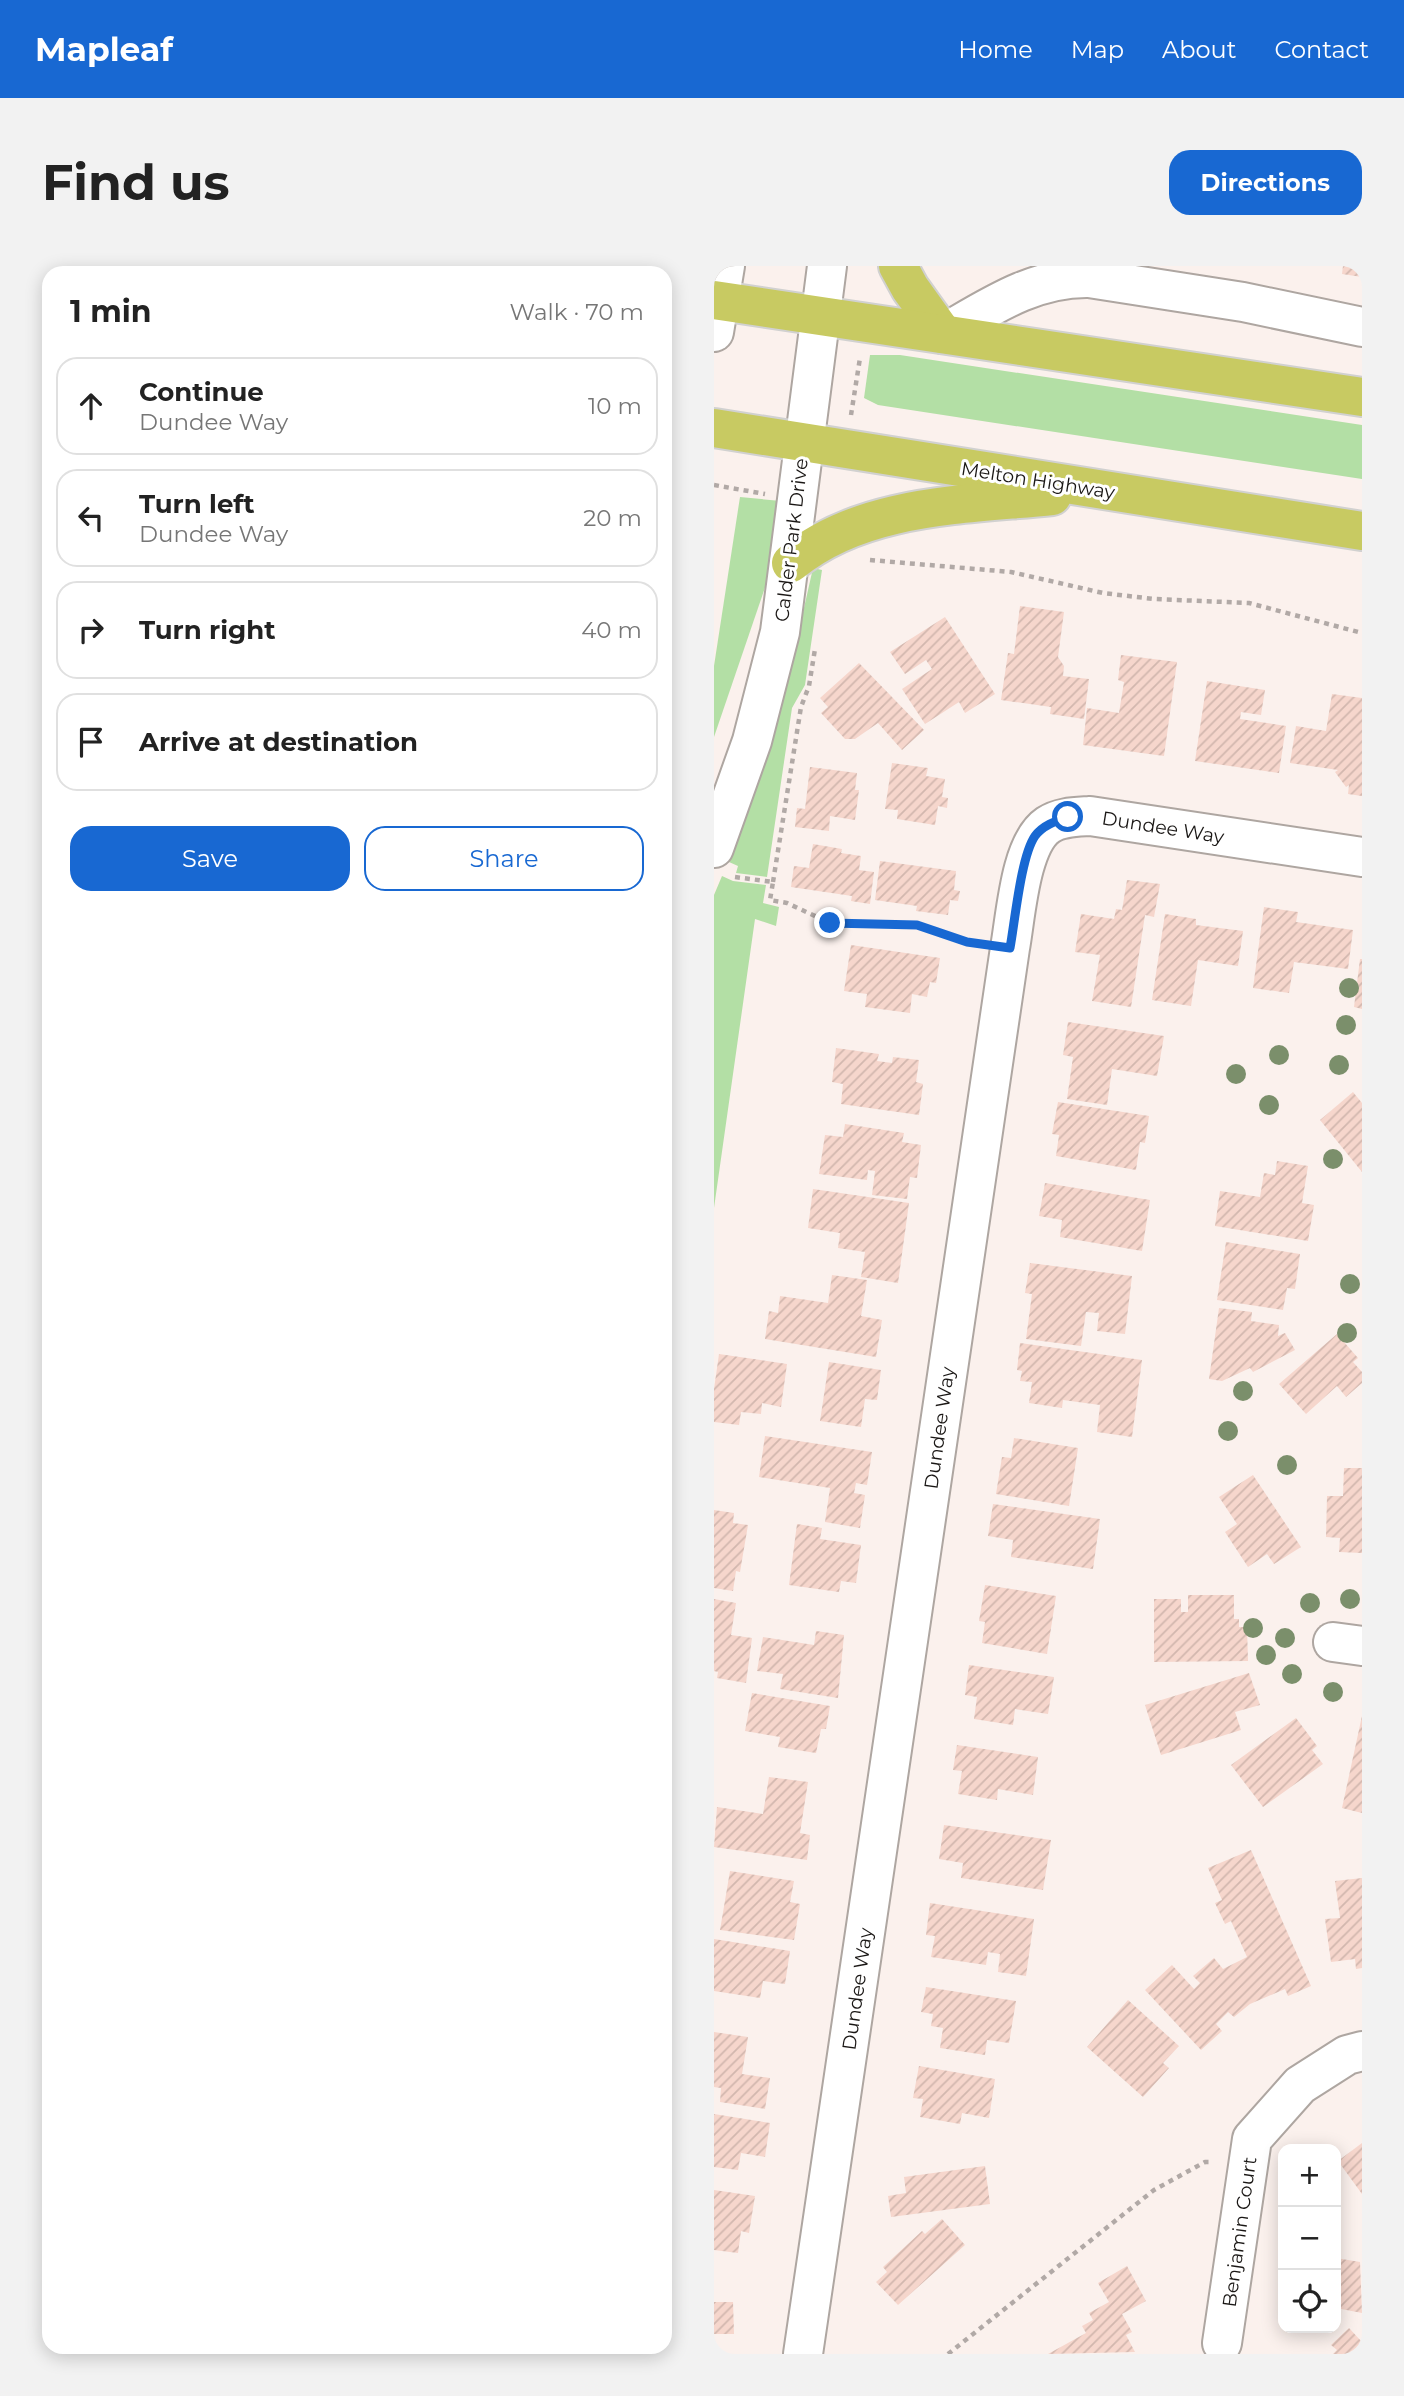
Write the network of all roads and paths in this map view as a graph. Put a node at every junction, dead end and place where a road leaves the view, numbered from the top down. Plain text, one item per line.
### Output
1 (827, 266) edge
2 (898, 266) edge
3 (718, 300) edge
4 (819, 317) junction
5 (864, 323) junction
6 (1362, 327) edge
7 (943, 334) junction
8 (1362, 397) edge
9 (714, 428) edge
10 (802, 444) junction
11 (845, 450) junction
12 (714, 485) edge
13 (1106, 491) junction
14 (797, 494) junction
15 (855, 525) junction
16 (1362, 531) edge
17 (791, 563) junction
18 (1362, 633) edge
19 (816, 647) dead end
20 (721, 839) edge
21 (1362, 857) edge
22 (773, 882) junction
23 (1010, 948) junction
24 (1362, 2051) edge
25 (1249, 2162) junction
26 (1222, 2343) dead end
27 (803, 2354) edge
28 (948, 2354) edge

1 - 4 street, Calder Park Drive
2 - 7 highway
3 - 4 highway
4 - 5 highway
4 - 10 street, Calder Park Drive
5 - 7 highway
5 - 11 path
6 - 7 street
7 - 8 highway
9 - 10 highway, Melton Highway
10 - 11 highway, Melton Highway
10 - 14 street, Calder Park Drive
11 - 13 highway, Melton Highway
12 - 14 path
13 - 15 highway
13 - 16 highway, Melton Highway
14 - 17 street, Calder Park Drive
15 - 17 highway
15 - 18 path
17 - 20 street, Calder Park Drive
19 - 22 path
20 - 22 path
21 - 23 street, Dundee Way
22 - 23 path
23 - 27 street, Dundee Way
24 - 25 street, Benjamin Court
25 - 26 street, Benjamin Court
25 - 28 path

